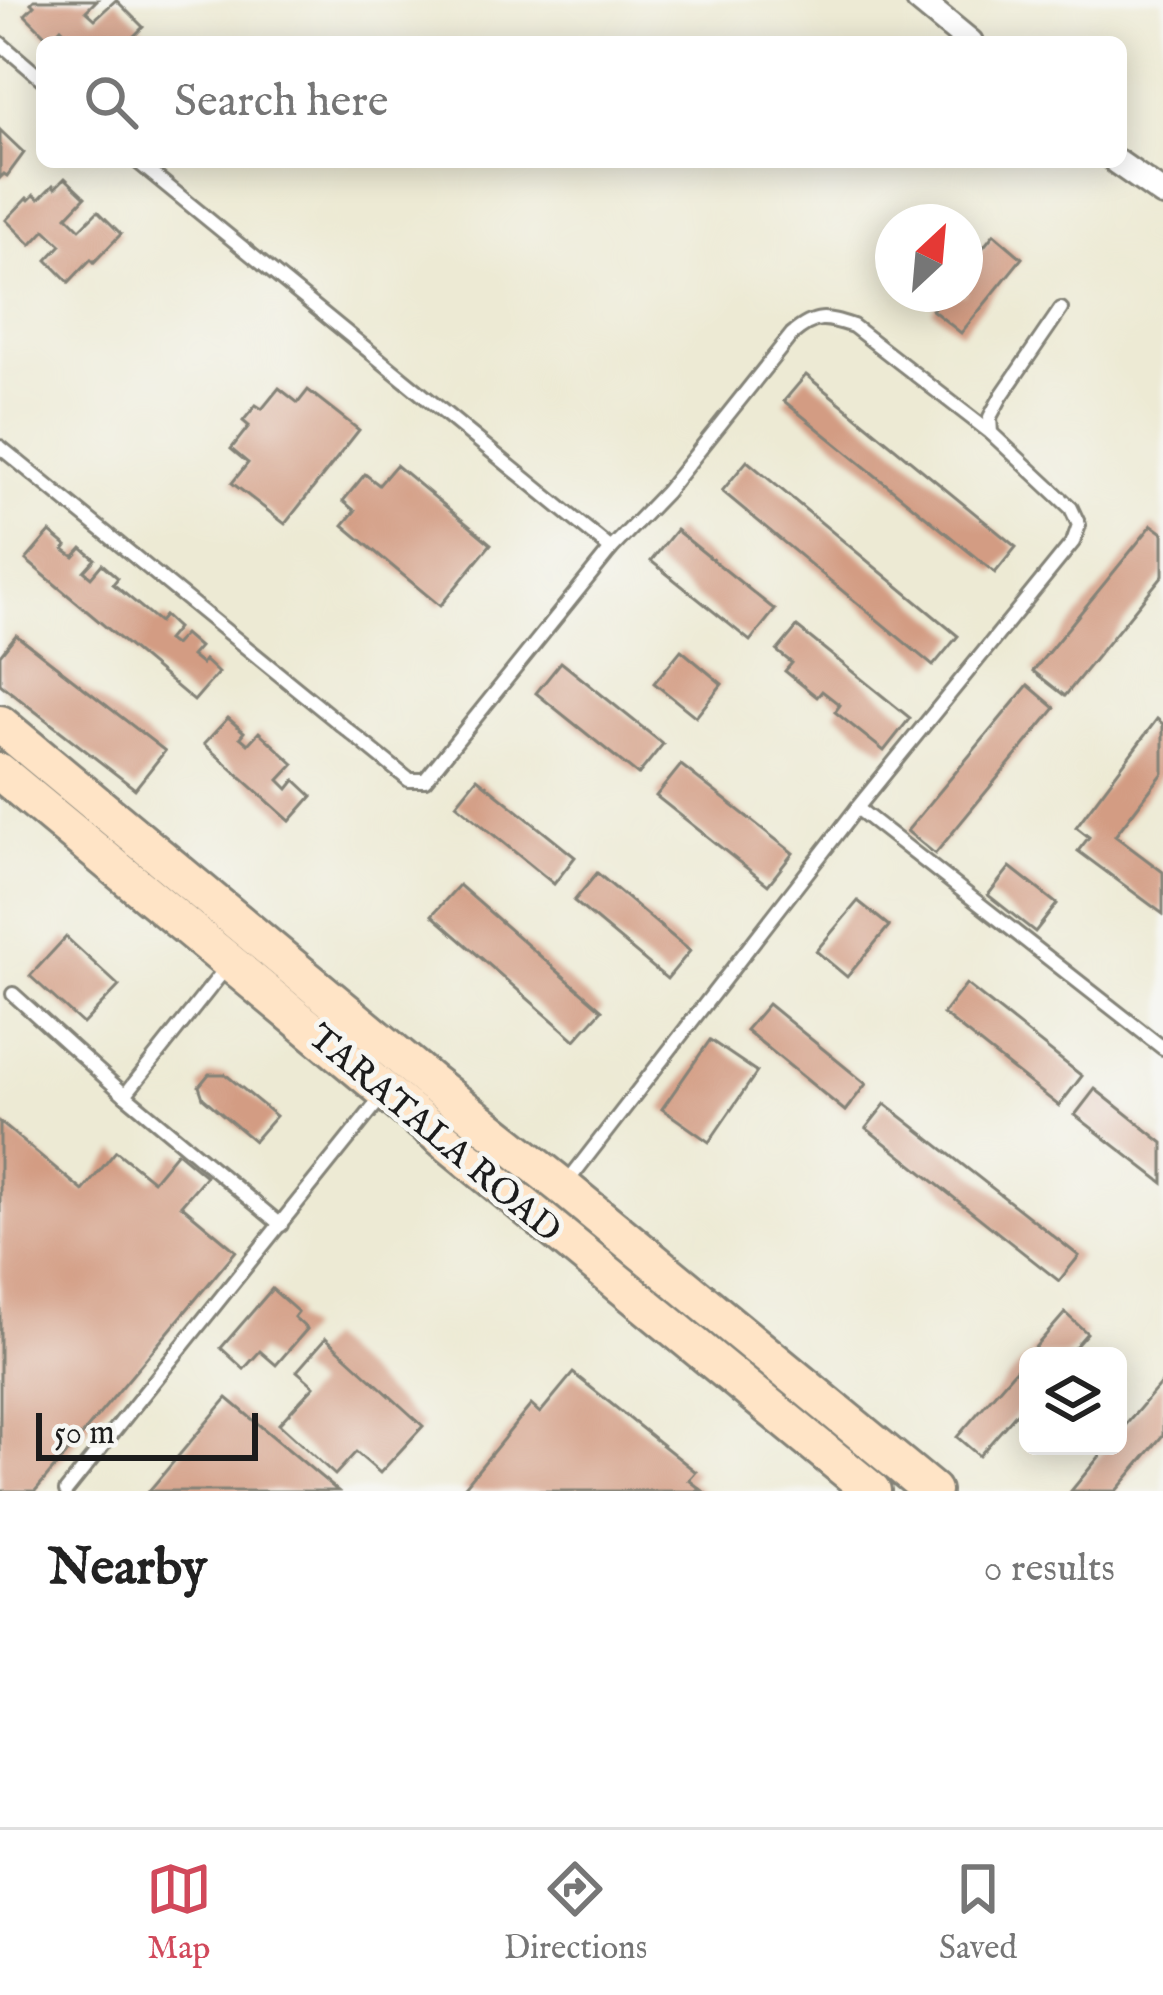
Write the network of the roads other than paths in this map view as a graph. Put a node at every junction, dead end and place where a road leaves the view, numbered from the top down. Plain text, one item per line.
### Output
1 (919, 0) edge
2 (963, 36) edge
3 (0, 43) edge
4 (36, 74) edge
5 (145, 168) edge
6 (1126, 168) edge
7 (1163, 194) edge
8 (1061, 309) dead end
9 (991, 434) junction
10 (0, 446) edge
11 (611, 549) junction
12 (0, 724) edge
13 (0, 772) edge
14 (857, 808) junction
15 (231, 962) junction
16 (13, 994) dead end
17 (1163, 1048) edge
18 (386, 1092) junction
19 (125, 1095) junction
20 (563, 1187) junction
21 (281, 1225) junction
22 (66, 1491) edge
23 (872, 1491) edge
24 (932, 1491) edge

1 - 2 street
3 - 4 lane
5 - 11 lane
6 - 7 street
8 - 9 lane
9 - 11 lane
9 - 14 lane
10 - 11 lane
12 - 20 main road
13 - 15 main road, TARATALA ROAD
14 - 17 lane
14 - 20 lane
15 - 18 main road, TARATALA ROAD
15 - 19 lane
16 - 19 lane
18 - 21 lane
18 - 23 main road, TARATALA ROAD
19 - 21 lane
20 - 24 main road
21 - 22 lane

